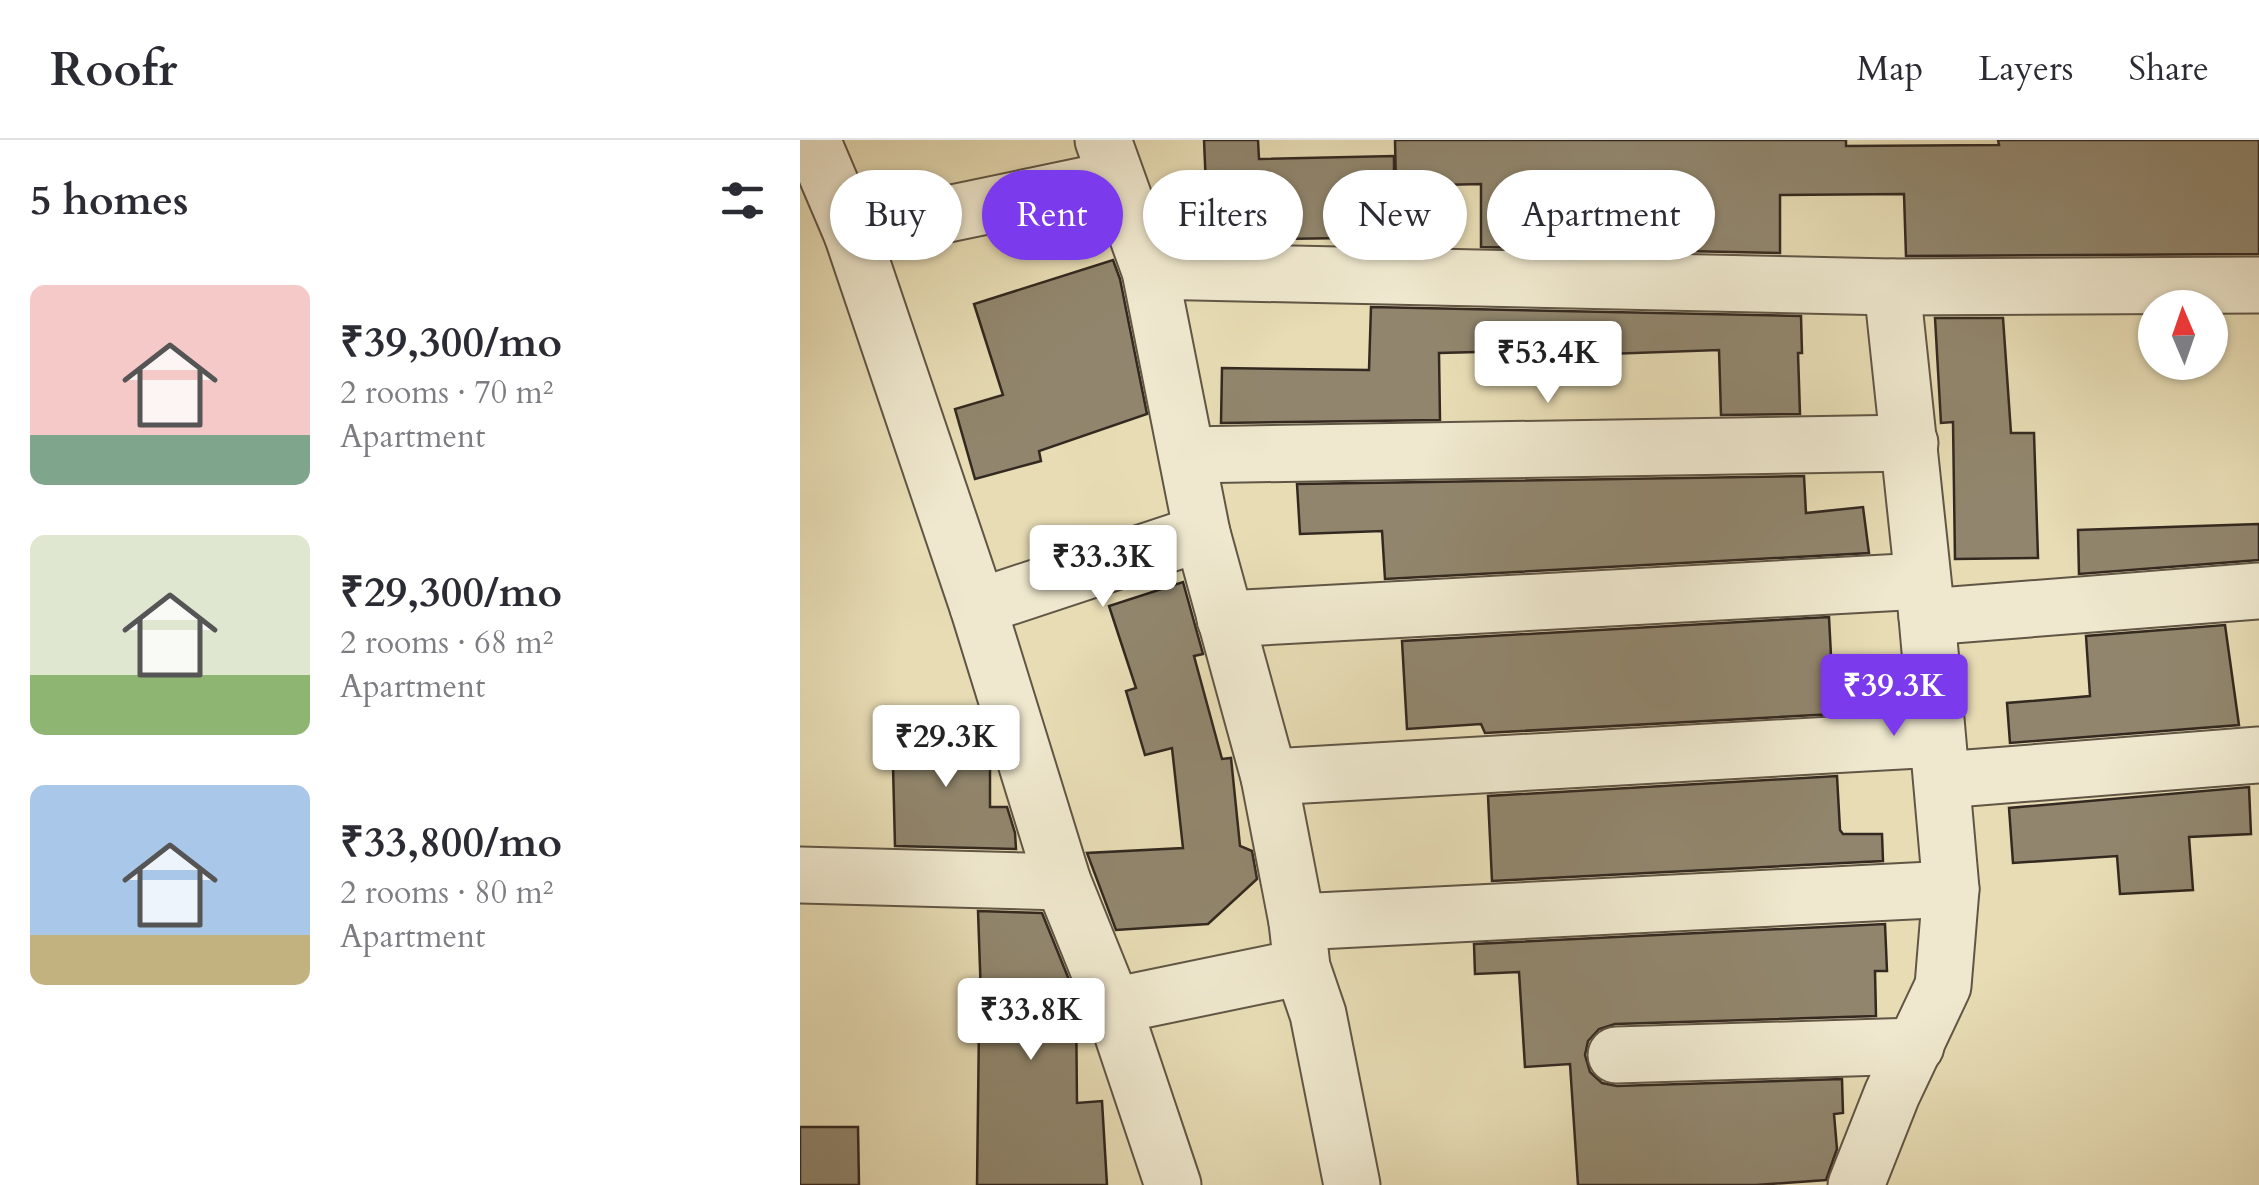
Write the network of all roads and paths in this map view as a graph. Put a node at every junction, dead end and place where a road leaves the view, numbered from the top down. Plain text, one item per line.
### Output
1 (812, 140) edge
2 (1109, 160) edge
3 (830, 182) edge
4 (962, 202) edge
5 (861, 260) edge
6 (1150, 271) junction
7 (2259, 285) edge
8 (1892, 287) junction
9 (1910, 443) junction
10 (1186, 455) junction
11 (1202, 533) junction
12 (2259, 590) edge
13 (1925, 599) junction
14 (978, 607) junction
15 (1225, 619) junction
16 (2259, 755) edge
17 (1939, 760) junction
18 (1269, 777) junction
19 (800, 875) edge
20 (1064, 882) junction
21 (1950, 889) junction
22 (1300, 944) junction
23 (1112, 1006) junction
24 (1916, 1046) junction
25 (1616, 1056) dead end
26 (1173, 1185) edge
27 (1352, 1185) edge
28 (1856, 1185) edge

1 - 3 street
2 - 4 street
2 - 6 street
5 - 14 street
6 - 8 street
6 - 10 street
7 - 8 street
8 - 9 street
9 - 10 street
9 - 13 street
10 - 11 street
11 - 14 street
11 - 15 street
12 - 13 street
13 - 15 street
13 - 17 street
14 - 20 street
15 - 18 street
16 - 17 street
17 - 18 street
17 - 21 street
18 - 22 street
19 - 20 street
20 - 23 street
21 - 22 street
21 - 24 street
22 - 23 street
22 - 27 street
23 - 26 street
24 - 25 street
24 - 28 street

